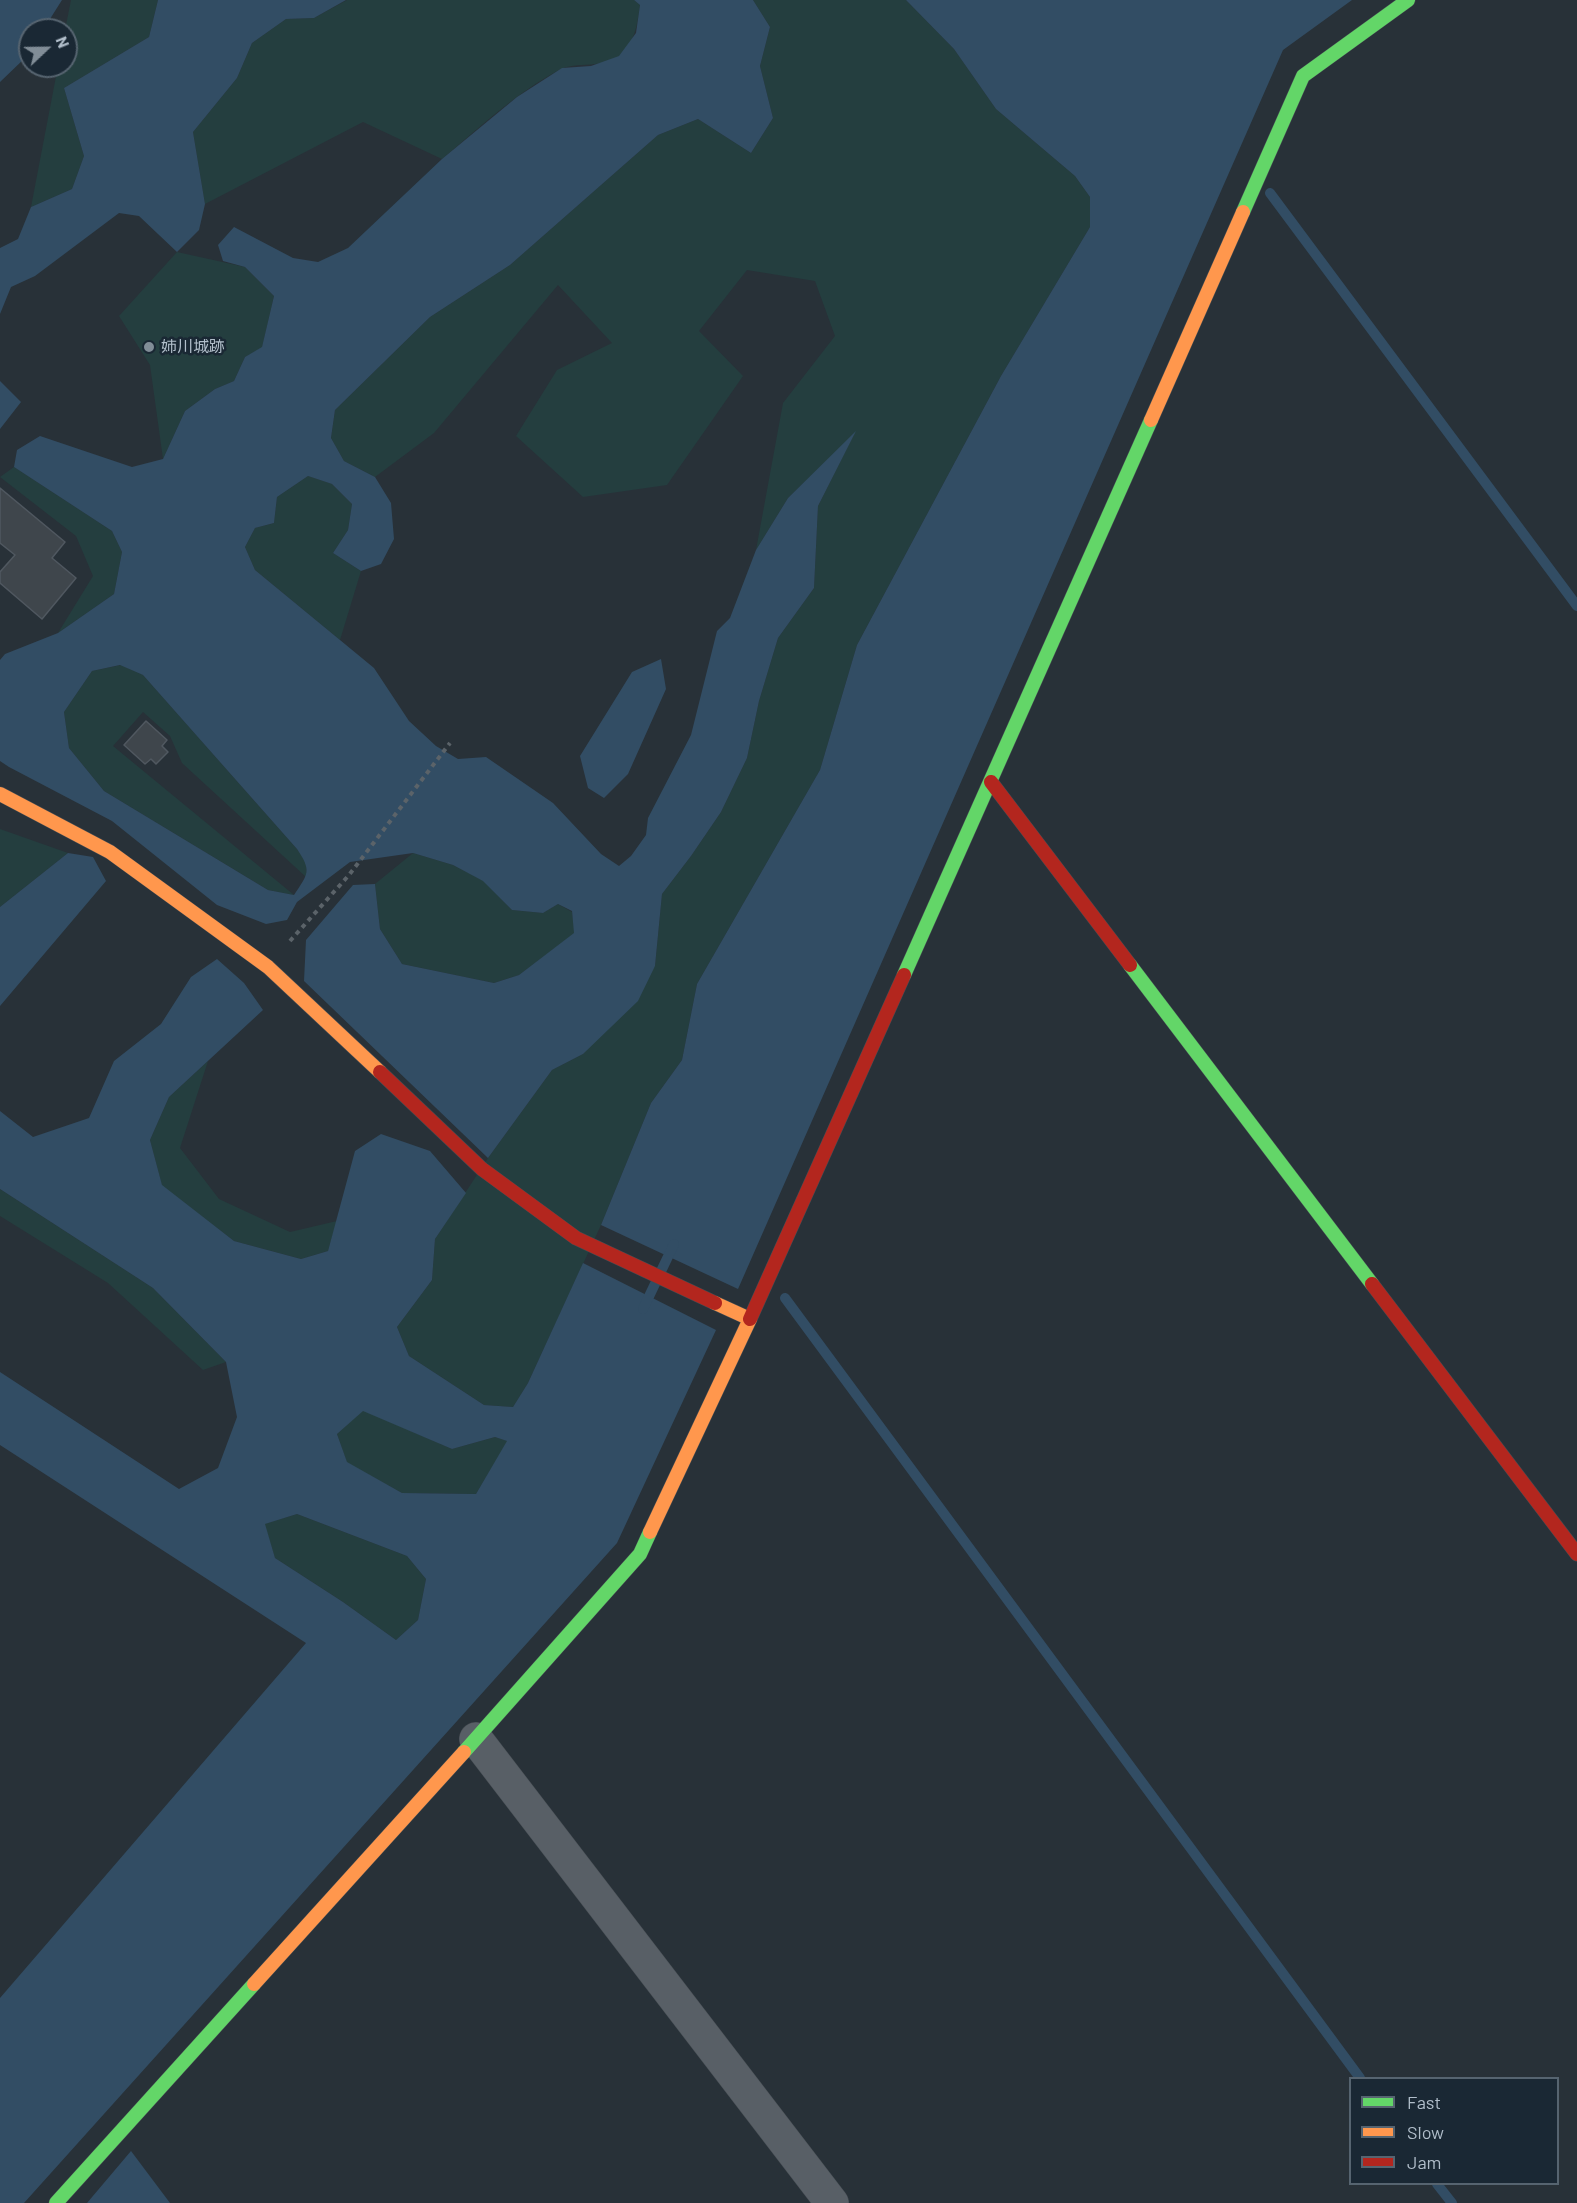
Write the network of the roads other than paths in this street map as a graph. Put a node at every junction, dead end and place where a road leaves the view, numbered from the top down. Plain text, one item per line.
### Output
1 (1408, 0) edge
2 (991, 782) junction
3 (0, 794) edge
4 (750, 1319) junction
5 (1577, 1554) edge
6 (476, 1739) junction
7 (56, 2203) edge
8 (832, 2203) edge

1 - 2 street
2 - 4 street
2 - 5 street
3 - 4 street
4 - 6 street
6 - 7 street
6 - 8 street

